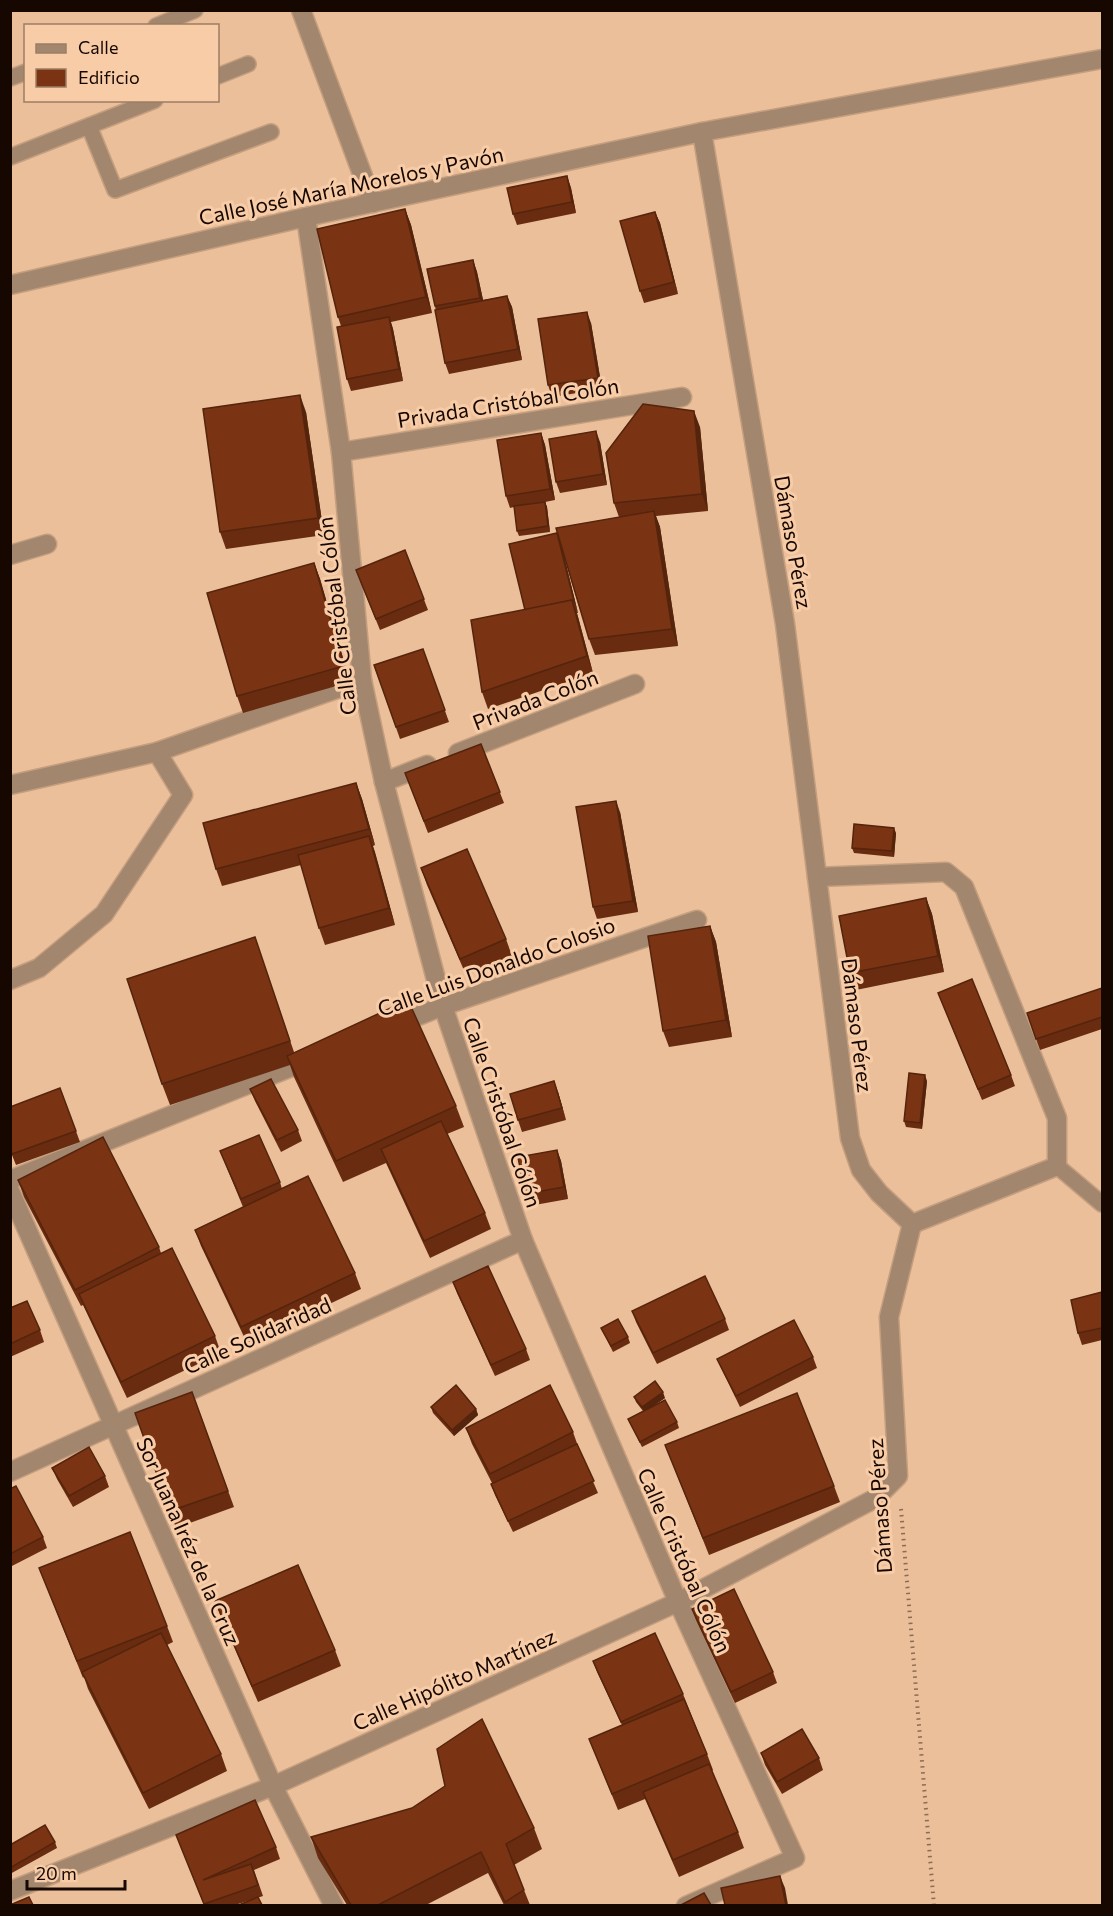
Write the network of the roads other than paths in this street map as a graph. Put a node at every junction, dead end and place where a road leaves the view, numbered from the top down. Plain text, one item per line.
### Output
1 (195, 10) edge
2 (301, 10) edge
3 (161, 24) edge
4 (1102, 59) edge
5 (248, 64) dead end
6 (219, 76) edge
7 (150, 102) edge
8 (89, 126) junction
9 (271, 132) dead end
10 (702, 132) junction
11 (10, 157) edge
12 (373, 203) junction
13 (306, 217) junction
14 (10, 285) edge
15 (682, 397) dead end
16 (341, 452) junction
17 (47, 544) dead end
18 (10, 555) edge
19 (363, 680) junction
20 (635, 684) dead end
21 (157, 752) junction
22 (384, 782) junction
23 (10, 785) edge
24 (817, 877) junction
25 (697, 920) dead end
26 (10, 980) edge
27 (443, 1006) junction
28 (376, 1033) edge
29 (332, 1051) edge
30 (1057, 1166) junction
31 (10, 1180) edge
32 (10, 1191) edge
33 (1102, 1204) edge
34 (912, 1224) junction
35 (522, 1240) junction
36 (114, 1425) junction
37 (10, 1472) edge
38 (898, 1476) joint
39 (678, 1602) junction
40 (273, 1786) junction
41 (10, 1891) edge
42 (334, 1905) edge
43 (686, 1905) edge

1 - 3 lane
2 - 12 street
4 - 10 street, Calle José María Morelos y Pavón
5 - 6 lane
7 - 8 lane
8 - 9 lane
8 - 11 lane
10 - 12 street, Calle José María Morelos y Pavón
10 - 24 street, Dámaso Pérez
12 - 13 street, Calle José María Morelos y Pavón
13 - 14 street, Calle José María Morelos y Pavón
13 - 16 street, Calle Cristóbal Cólón
15 - 16 street, Privada Cristóbal Colón
16 - 19 street, Calle Cristóbal Cólón
17 - 18 street
19 - 21 street
19 - 22 street, Calle Cristóbal Cólón
20 - 22 street, Privada Colón
21 - 23 street
21 - 26 street
22 - 27 street, Calle Cristóbal Cólón
24 - 30 street
24 - 34 street, Dámaso Pérez
25 - 27 street, Calle Luis Donaldo Colosio
27 - 28 street, Calle Luis Donaldo Colosio
27 - 35 street, Calle Cristóbal Cólón
29 - 31 street
30 - 33 lane
30 - 34 street
32 - 36 street, Sor Juana Iréz de la Cruz
34 - 38 street, Dámaso Pérez
35 - 36 street, Calle Solidaridad
35 - 39 street, Calle Cristóbal Cólón
36 - 37 street, Calle Solidaridad
36 - 40 street, Sor Juana Iréz de la Cruz
38 - 39 street, Calle Hipólito Martínez
39 - 40 street, Calle Hipólito Martínez
39 - 43 street, Calle Cristóbal Cólón
40 - 41 street, Calle Hipólito Martínez
40 - 42 street, Sor Juana Iréz de la Cruz

